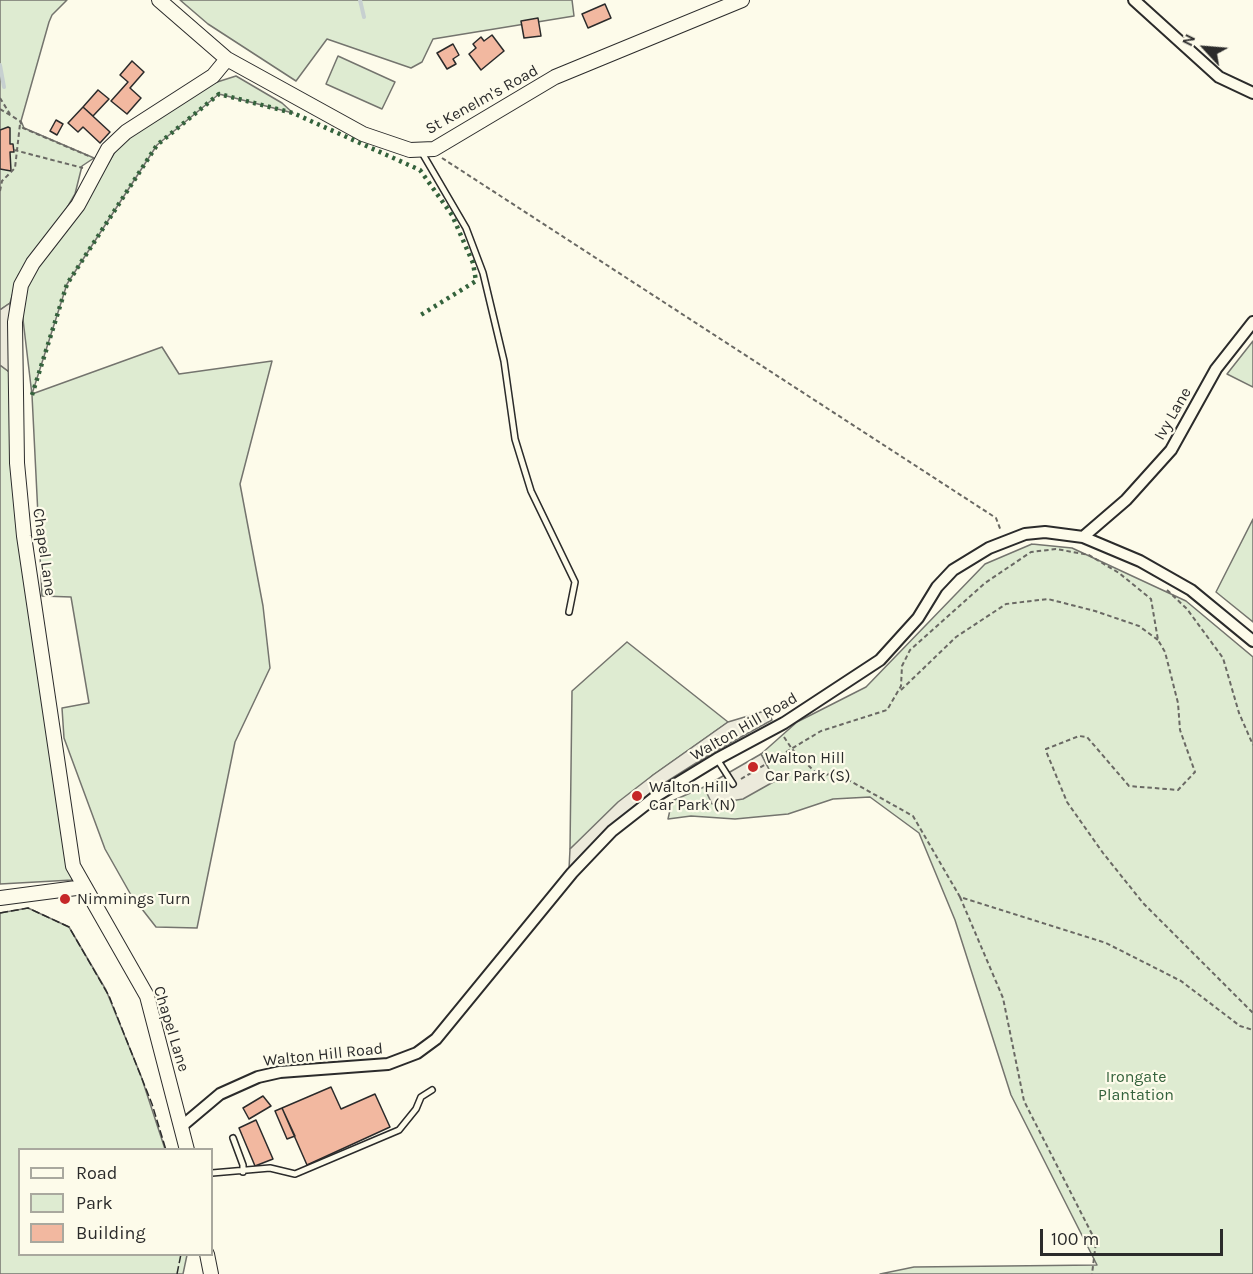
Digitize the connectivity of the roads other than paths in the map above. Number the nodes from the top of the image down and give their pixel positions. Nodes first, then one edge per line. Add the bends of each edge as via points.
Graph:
1 (159, 0) edge
2 (742, 0) edge
3 (1134, 0) edge
4 (227, 59) junction
5 (1253, 93) edge
6 (420, 150) junction
7 (1253, 322) edge
8 (1083, 537) junction
9 (569, 612) dead end
10 (1253, 641) edge
11 (717, 759) junction
12 (733, 784) road end
13 (84, 887) junction
14 (0, 898) edge
15 (432, 1090) dead end
16 (182, 1126) junction
17 (233, 1138) dead end
18 (187, 1148) edge
19 (243, 1172) junction
20 (213, 1173) edge
21 (207, 1256) edge
22 (211, 1274) edge

1 - 4 street
2 - 6 street, St Kenelm's Road via 555,77 434,149
3 - 5 street via 1219,77
4 - 6 street, St Kenelm's Road via 363,134
4 - 13 street, Chapel Lane via 213,76 126,132 108,149 85,195 21,285 15,322 17,463 24,536 73,866
6 - 9 lane via 466,228 483,273 504,361 515,439 531,491 574,582
7 - 8 street, Ivy Lane via 1216,369 1171,450 1126,500
8 - 10 street, Walton Hill Road via 1140,561 1191,590
8 - 11 street, Walton Hill Road via 1045,532 1025,534 953,570 918,618 880,660 778,726
11 - 12 lane
11 - 16 street, Walton Hill Road via 658,795 612,831 572,873 436,1039 417,1053 388,1064 258,1077 220,1094
13 - 14 street
13 - 16 street, Chapel Lane via 147,996
15 - 19 lane via 421,1097 404,1125 389,1134 295,1174 270,1168
16 - 18 street, Chapel Lane
17 - 19 lane
19 - 20 lane
21 - 22 street

